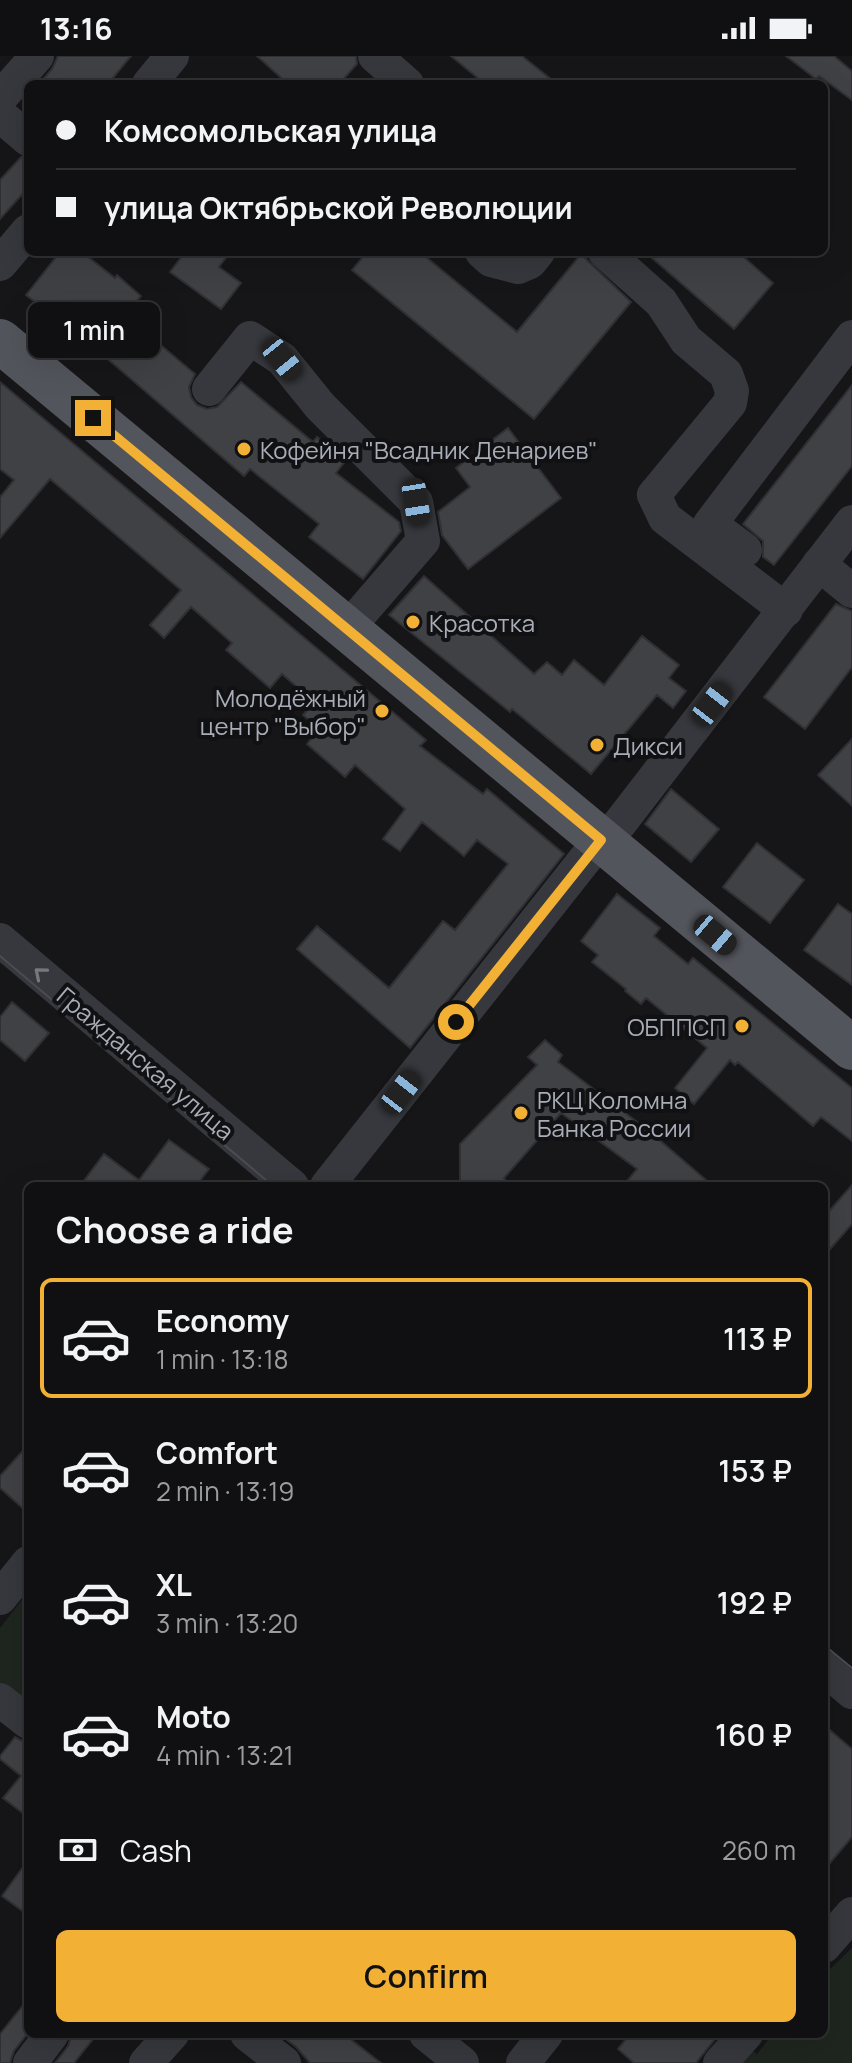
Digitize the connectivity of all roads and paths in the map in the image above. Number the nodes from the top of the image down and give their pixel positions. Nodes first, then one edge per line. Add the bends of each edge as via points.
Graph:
1 (37, 56) edge
2 (172, 56) edge
3 (375, 56) edge
4 (152, 80) edge
5 (402, 80) edge
6 (0, 98) edge
7 (0, 115) edge
8 (24, 136) edge
9 (24, 236) edge
10 (486, 256) edge
11 (535, 256) edge
12 (609, 256) edge
13 (0, 264) edge
14 (852, 337) edge
15 (0, 341) edge
16 (209, 389) dead end
17 (852, 522) edge
18 (819, 564) junction
19 (852, 591) edge
20 (792, 601) junction
21 (347, 629) junction
22 (601, 840) junction
23 (0, 940) edge
24 (852, 1048) edge
25 (287, 1182) edge
26 (330, 1182) edge
27 (24, 1568) edge
28 (0, 1598) edge
29 (837, 1676) edge
30 (0, 1700) edge
31 (852, 1713) edge
32 (24, 1719) edge
33 (852, 1914) edge
34 (828, 1941) edge
35 (49, 2038) edge
36 (168, 2038) edge
37 (252, 2038) edge
38 (431, 2038) edge
39 (543, 2038) edge
40 (742, 2038) edge
41 (30, 2063) edge
42 (146, 2063) edge
43 (284, 2063) edge
44 (462, 2063) edge
45 (523, 2063) edge
46 (720, 2063) edge

1 - 6 street
2 - 4 street
3 - 5 street
7 - 8 street
9 - 13 street
10 - 11 street via 518,267
12 - 20 street via 661,302 686,340 730,381 730,403 654,495 665,518
14 - 20 street via 710,524
15 - 21 main road
16 - 21 street via 250,338 282,359 320,406 416,502 423,541
17 - 18 street
18 - 19 street
18 - 20 street
20 - 22 street via 620,823
21 - 22 main road
22 - 24 main road
22 - 26 street
25 -> 23 street, Гражданская улица
27 - 28 street
29 - 31 street
30 - 32 street
33 - 34 street
35 - 41 street
36 - 42 street
37 - 43 street
38 - 44 street
39 - 45 street
40 - 46 street

